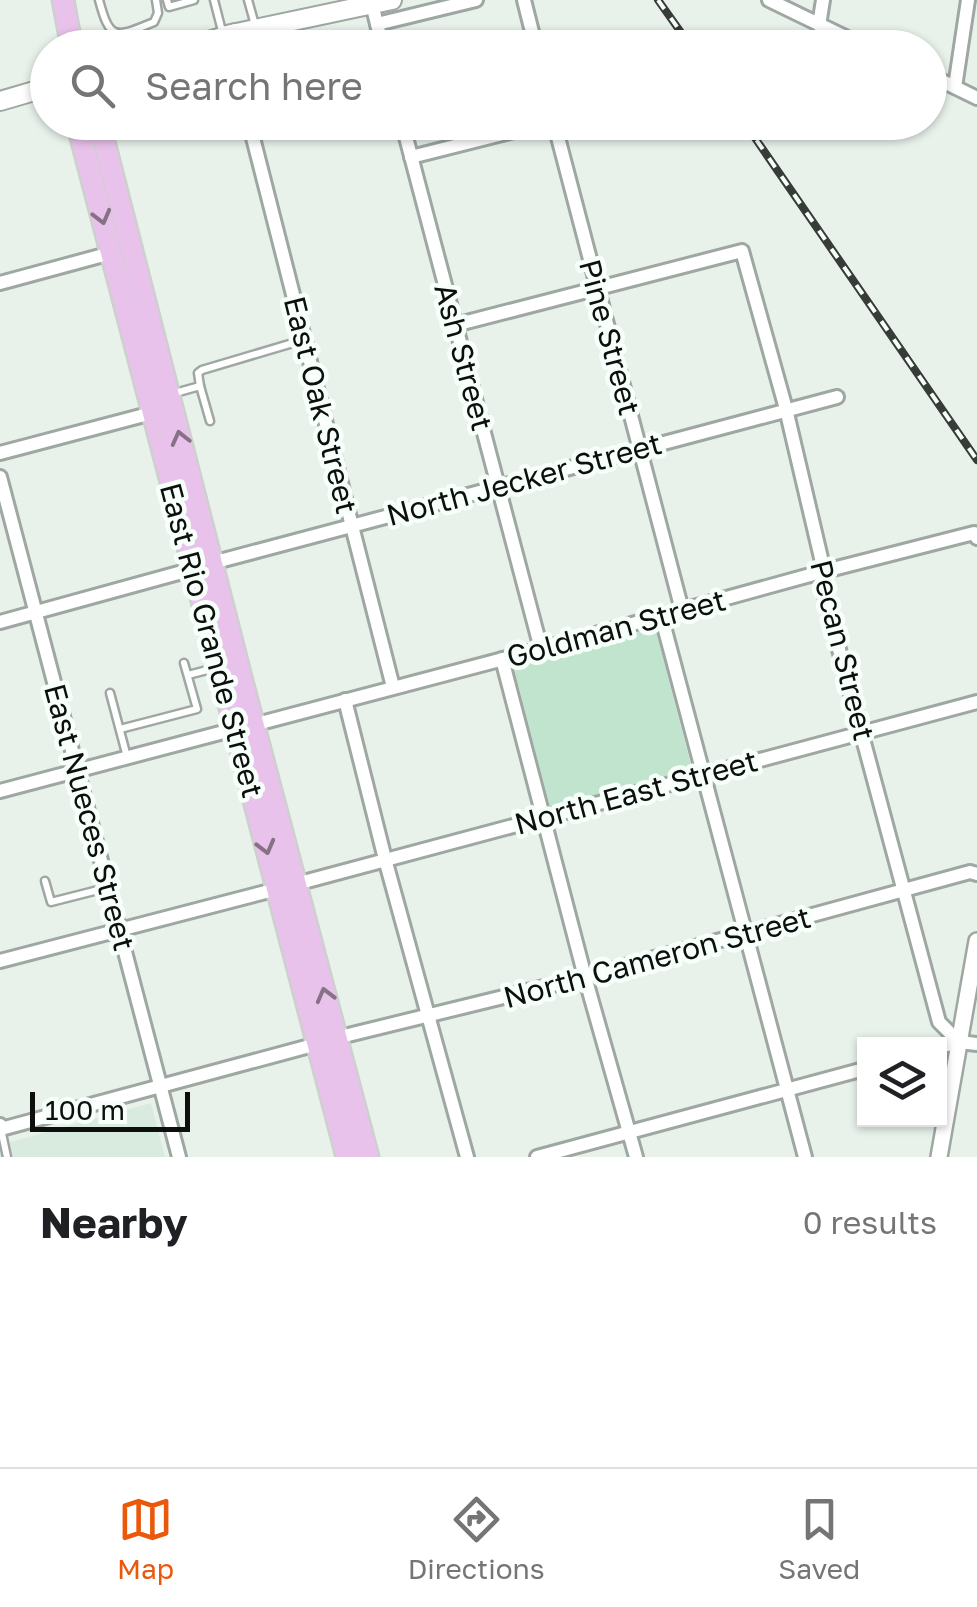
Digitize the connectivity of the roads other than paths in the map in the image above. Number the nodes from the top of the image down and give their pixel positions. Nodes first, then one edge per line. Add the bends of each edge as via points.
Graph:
1 (63, 0) edge
2 (100, 0) edge
3 (156, 0) edge
4 (167, 0) edge
5 (194, 0) edge
6 (214, 0) edge
7 (248, 0) edge
8 (340, 0) edge
9 (392, 0) edge
10 (476, 0) edge
11 (524, 0) edge
12 (768, 0) edge
13 (824, 0) edge
14 (968, 0) edge
15 (373, 9) edge
16 (820, 25) junction
17 (255, 26) junction
18 (69, 30) edge
19 (110, 30) edge
20 (128, 30) edge
21 (224, 30) edge
22 (247, 30) edge
23 (274, 30) edge
24 (532, 30) edge
25 (830, 30) edge
26 (947, 83) edge
27 (955, 87) junction
28 (30, 92) edge
29 (977, 98) edge
30 (0, 100) edge
31 (83, 140) edge
32 (104, 140) edge
33 (254, 140) edge
34 (407, 140) edge
35 (479, 140) edge
36 (557, 140) edge
37 (411, 157) junction
38 (111, 253) junction
39 (0, 283) edge
40 (597, 288) junction
41 (455, 325) junction
42 (304, 340) junction
43 (200, 386) junction
44 (168, 395) junction
45 (837, 397) dead end
46 (786, 409) junction
47 (152, 412) junction
48 (210, 421) dead end
49 (639, 448) junction
50 (0, 453) edge
51 (0, 477) edge
52 (497, 486) junction
53 (352, 524) junction
54 (977, 538) edge
55 (202, 566) junction
56 (822, 572) junction
57 (682, 610) junction
58 (35, 612) junction
59 (662, 615) junction
60 (0, 622) edge
61 (541, 649) junction
62 (502, 658) junction
63 (184, 662) dead end
64 (188, 675) junction
65 (221, 676) junction
66 (393, 688) junction
67 (110, 693) dead end
68 (344, 700) junction
69 (977, 702) edge
70 (244, 726) junction
71 (120, 730) junction
72 (862, 731) junction
73 (127, 757) junction
74 (77, 770) junction
75 (702, 775) junction
76 (0, 791) edge
77 (544, 816) junction
78 (385, 859) junction
79 (977, 874) edge
80 (45, 882) dead end
81 (286, 886) junction
82 (109, 887) junction
83 (903, 890) junction
84 (120, 928) junction
85 (744, 934) junction
86 (977, 941) edge
87 (0, 961) edge
88 (585, 977) junction
89 (430, 1016) junction
90 (327, 1041) junction
91 (959, 1042) junction
92 (977, 1044) edge
93 (947, 1045) edge
94 (857, 1070) edge
95 (160, 1088) junction
96 (787, 1090) junction
97 (0, 1127) edge
98 (629, 1132) junction
99 (8, 1157) edge
100 (179, 1157) edge
101 (347, 1157) edge
102 (368, 1157) edge
103 (467, 1157) edge
104 (536, 1157) edge
105 (636, 1157) edge
106 (804, 1157) edge
107 (940, 1157) edge

1 - 18 main road
2 - 19 lane
3 - 20 lane via 154,22
4 - 5 lane via 169,7
6 - 21 lane
7 - 17 lane
8 - 17 main road
9 - 15 main road
10 - 15 street
11 - 24 street
12 - 16 street
13 - 16 street
14 - 27 street
15 - 23 main road
16 - 25 street
17 - 22 main road
26 - 27 street
27 - 29 street
28 - 30 main road
31 -> 38 main road, East Rio Grande Street
32 - 44 main road, East Rio Grande Street
33 - 42 street, East Oak Street
34 - 37 street, Ash Street
35 - 37 street
36 - 40 street, Pine Street
37 - 41 street, Ash Street
38 - 39 street
38 - 47 main road, East Rio Grande Street
40 - 41 street
40 - 46 street, Pecan Street via 742,251
40 - 49 street, Pine Street
41 - 52 street, Ash Street
42 - 43 lane via 202,370
42 - 53 street, East Oak Street
43 - 44 lane
43 - 48 lane
55 -> 44 main road, East Rio Grande Street
45 - 46 street, North Jecker Street
46 - 49 street, North Jecker Street
46 - 56 street, Pecan Street
47 - 50 street
47 - 55 main road, East Rio Grande Street
49 - 52 street, North Jecker Street
49 - 57 street, Pine Street
51 - 58 street, East Nueces Street
52 - 53 street, North Jecker Street
52 - 61 street, Ash Street
53 - 55 street, North Jecker Street
53 - 66 street, East Oak Street
54 - 56 street, Goldman Street via 974,533
55 - 58 street, North Jecker Street
55 - 65 main road, East Rio Grande Street
55 - 70 main road, East Rio Grande Street
56 - 57 street, Goldman Street
56 - 72 street, Pecan Street
57 - 59 street, Goldman Street
58 - 60 street, North Jecker Street
58 - 74 street, East Nueces Street
59 - 61 street, Goldman Street
59 - 75 street
61 - 62 street, Goldman Street
62 - 66 street, Goldman Street
62 - 77 street
63 - 64 lane
64 - 65 lane
64 - 71 lane via 197,710
65 - 70 main road, East Rio Grande Street
66 - 68 street, Goldman Street
67 - 71 lane
68 - 70 street, Goldman Street
68 - 78 street
69 - 72 street, North East Street
70 - 73 street, Goldman Street
70 -> 81 main road, East Rio Grande Street
70 - 81 main road, East Rio Grande Street via 255,762 265,770
71 - 73 lane
72 - 75 street, North East Street
72 - 83 street, Pecan Street
73 - 74 street, Goldman Street
74 - 76 street, Goldman Street
74 - 82 street, East Nueces Street
75 - 77 street, North East Street
75 - 85 street
77 - 78 street, North East Street
77 - 88 street
78 - 81 street, North East Street
78 - 89 street
79 - 83 street, North Cameron Street
80 - 82 lane via 50,902
81 - 84 street, North East Street
81 - 90 main road, East Rio Grande Street
82 - 84 street, East Nueces Street
83 - 85 street, North Cameron Street
83 - 91 street, Pecan Street via 939,1022
84 - 87 street, North East Street
84 - 95 street, East Nueces Street
85 - 88 street, North Cameron Street
85 - 96 street
86 - 91 street
88 - 89 street, North Cameron Street
88 - 98 street
89 - 90 street, North Cameron Street
89 - 103 street
90 - 95 street, North Cameron Street
90 - 101 main road, East Rio Grande Street
90 - 102 main road, East Rio Grande Street
91 - 92 street
91 - 93 street
91 - 107 street
94 - 96 street
95 - 97 street, North Cameron Street
95 - 100 street, East Nueces Street
96 - 98 street
96 - 106 street
97 - 99 lane
98 - 104 street
98 - 105 street

